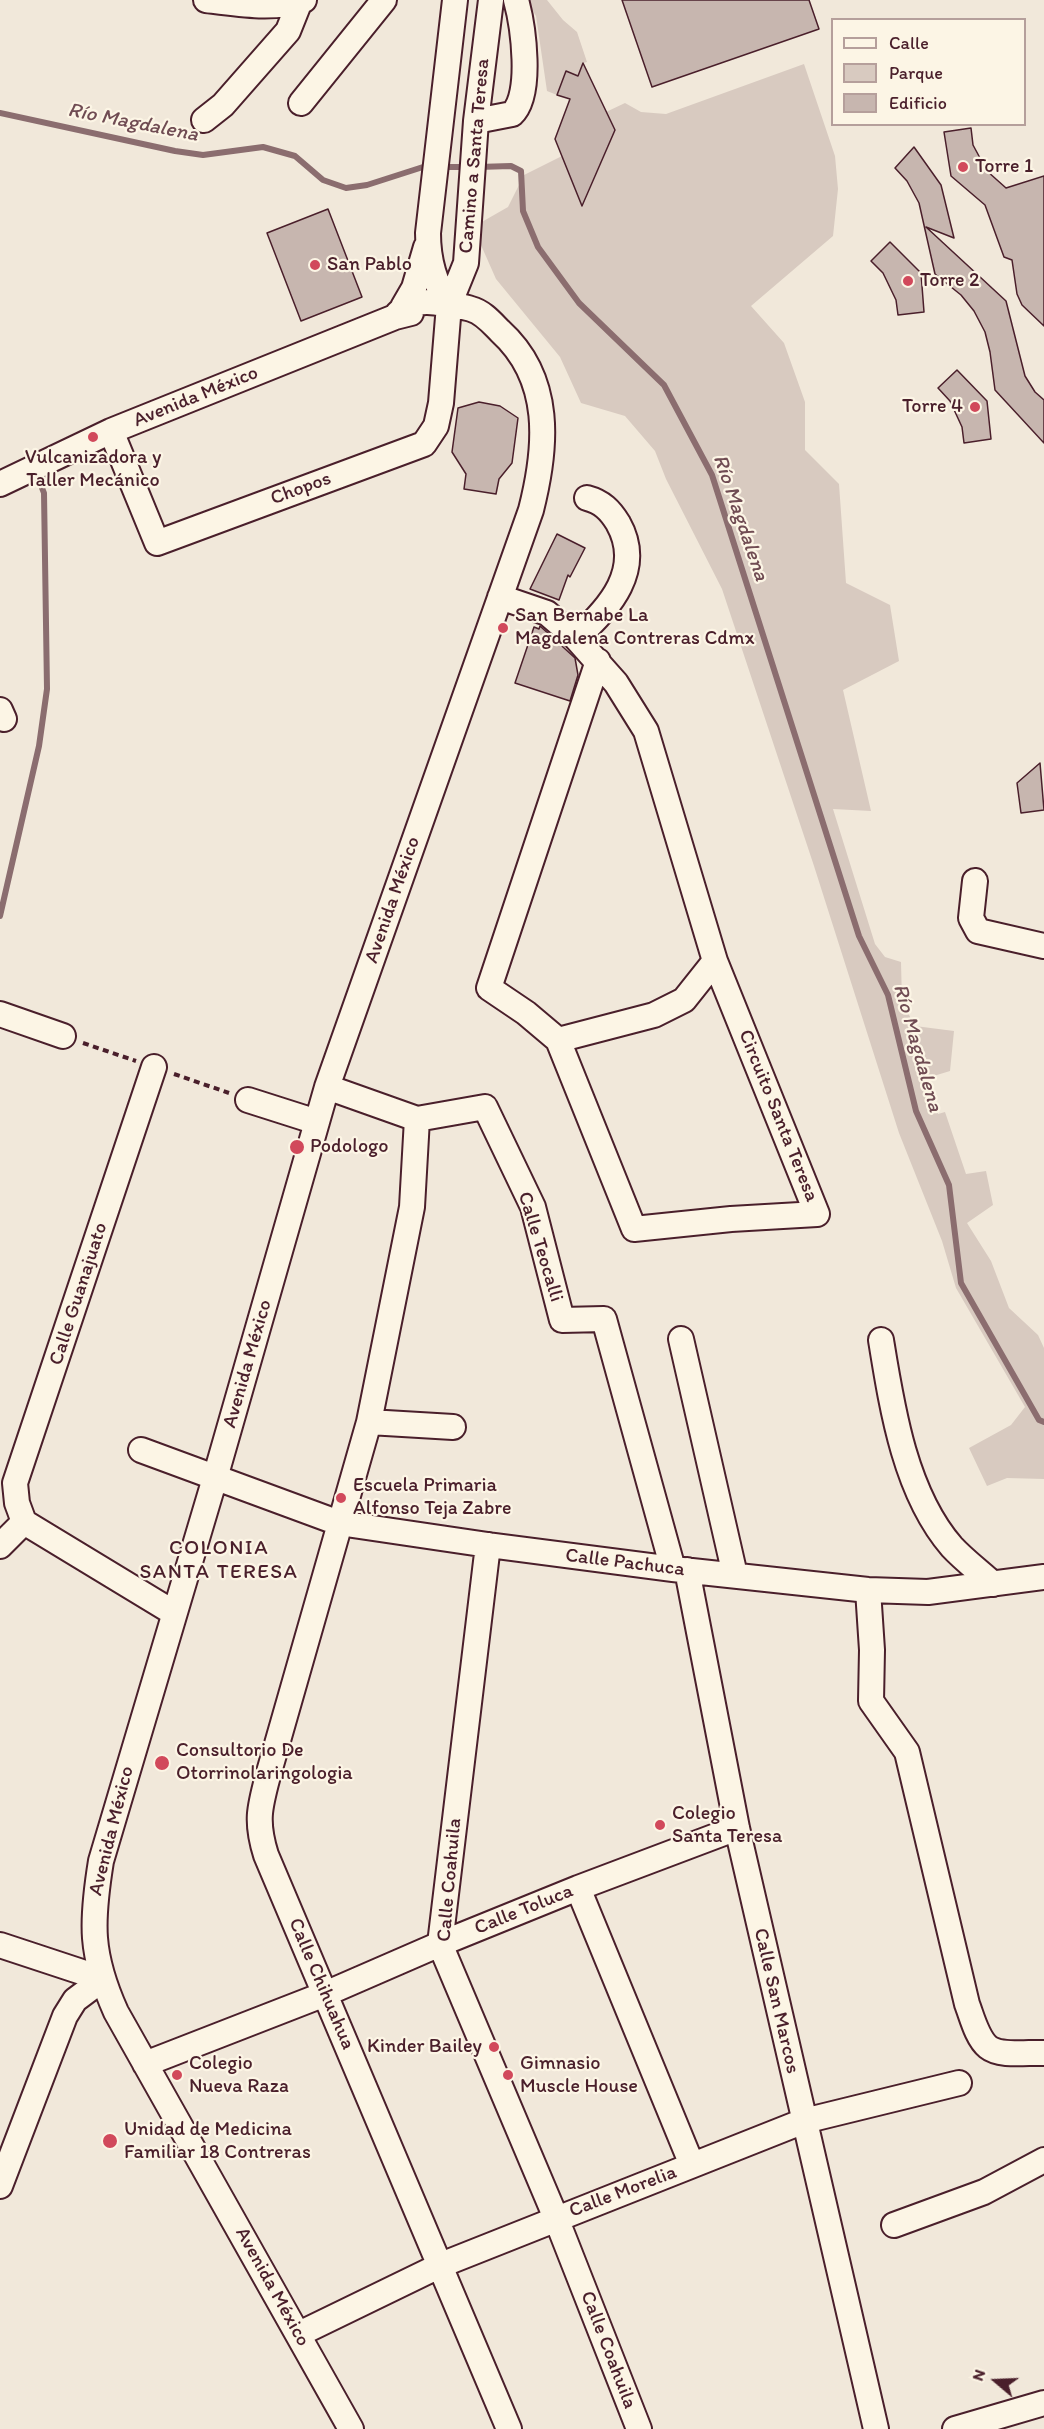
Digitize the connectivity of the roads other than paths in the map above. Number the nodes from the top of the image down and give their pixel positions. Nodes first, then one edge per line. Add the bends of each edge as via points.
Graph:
1 (206, 0) edge
2 (384, 0) edge
3 (455, 0) edge
4 (491, 0) edge
5 (516, 0) edge
6 (302, 1) edge
7 (243, 2) edge
8 (301, 103) dead end
9 (204, 120) dead end
10 (476, 128) junction
11 (428, 233) junction
12 (449, 305) junction
13 (399, 312) junction
14 (111, 431) junction
15 (0, 484) edge
16 (586, 498) dead end
17 (500, 597) junction
18 (576, 638) junction
19 (598, 661) junction
20 (975, 881) dead end
21 (1044, 946) edge
22 (715, 961) junction
23 (0, 1014) edge
24 (63, 1036) dead end
25 (558, 1040) junction
26 (154, 1067) dead end
27 (327, 1087) junction
28 (248, 1100) dead end
29 (417, 1119) junction
30 (317, 1122) junction
31 (562, 1320) joint
32 (681, 1340) dead end
33 (881, 1340) dead end
34 (369, 1422) junction
35 (453, 1426) dead end
36 (141, 1450) dead end
37 (215, 1478) junction
38 (24, 1522) junction
39 (339, 1523) junction
40 (488, 1545) junction
41 (0, 1546) edge
42 (680, 1570) junction
43 (735, 1575) junction
44 (1044, 1577) edge
45 (993, 1584) junction
46 (868, 1590) junction
47 (174, 1613) junction
48 (737, 1828) junction
49 (578, 1888) junction
50 (440, 1944) junction
51 (0, 1945) edge
52 (103, 1979) junction
53 (326, 1994) junction
54 (1044, 2052) edge
55 (145, 2064) junction
56 (959, 2083) dead end
57 (804, 2121) junction
58 (1044, 2160) edge
59 (693, 2165) junction
60 (0, 2186) edge
61 (556, 2218) junction
62 (894, 2225) dead end
63 (441, 2265) junction
64 (298, 2334) junction
65 (1044, 2403) edge
66 (351, 2429) edge
67 (509, 2429) edge
68 (639, 2429) edge
69 (876, 2429) edge
70 (955, 2429) edge

1 - 7 street
2 - 8 street
3 - 11 street, Camino a Santa Teresa
4 - 10 street, Camino a Santa Teresa
5 - 10 street via 525,38 520,105 512,114
6 - 7 street
6 - 9 street via 288,31 223,105
10 - 12 street, Camino a Santa Teresa via 466,263
11 - 12 street, Camino a Santa Teresa via 429,260
11 - 13 street, Camino a Santa Teresa via 420,270
12 - 13 street, Avenida México
12 - 14 street, Chopos via 441,403 436,426 424,444 157,543
12 - 17 street, Avenida México via 473,309 516,345 540,404 543,426 536,488
13 - 14 street, Avenida México
14 - 15 street, Avenida México
16 - 18 street via 601,504 614,516 627,544 628,562 612,599
17 - 18 street, Circuito Santa Teresa via 547,613
17 - 27 street, Avenida México
18 - 19 street, Circuito Santa Teresa
19 - 22 street, Circuito Santa Teresa via 646,731
19 - 25 street, Circuito Santa Teresa via 489,988
20 - 21 street via 971,918 978,931
22 - 25 street via 684,1000 654,1014
22 - 25 street, Circuito Santa Teresa via 817,1214 634,1229
23 - 24 street
26 - 38 street, Calle Guanajuato via 15,1483
27 - 29 street
27 - 30 street, Avenida México
28 - 30 street
29 - 31 street, Calle Teocalli via 485,1107 533,1207
29 - 34 street, Calle Chihuahua via 412,1207
30 - 37 street, Avenida México
31 - 42 street, Calle San Marcos via 604,1319
32 - 43 street
33 - 45 street via 901,1444 926,1508 952,1547
34 - 35 street
34 - 39 street, Calle Chihuahua
36 - 37 street, Calle Pachuca
37 - 39 street, Calle Pachuca
37 - 47 street, Avenida México
38 - 41 street
38 - 47 street
39 - 40 street, Calle Pachuca
39 - 53 street, Calle Chihuahua via 259,1809 259,1832 266,1855
40 - 42 street, Calle Pachuca
40 - 50 street, Calle Coahuila
42 - 43 street, Calle Pachuca
42 - 48 street, Calle San Marcos
43 - 46 street, Calle Pachuca
44 - 45 street, Calle Pachuca
45 - 46 street, Calle Pachuca via 928,1592
46 - 54 street via 871,1701 907,1752 967,2004 988,2047 1000,2052
47 - 52 street, Avenida México via 101,1861 93,1907 94,1947
48 - 49 street, Calle Toluca
48 - 57 street, Calle San Marcos
49 - 50 street, Calle Toluca
49 - 59 street
50 - 53 street, Calle Toluca
50 - 61 street, Calle Coahuila
51 - 52 street
52 - 55 street, Avenida México
52 - 60 street via 75,2000 65,2016
53 - 55 street, Calle Toluca
53 - 63 street, Calle Chihuahua
55 - 64 street, Avenida México
56 - 57 street, Calle Morelia
57 - 59 street, Calle Morelia
57 - 69 street, Calle San Marcos
58 - 62 street via 984,2192
59 - 61 street, Calle Morelia
61 - 63 street, Calle Morelia
61 - 68 street, Calle Coahuila
63 - 64 street, Calle Morelia
63 - 67 street, Calle Chihuahua
64 - 66 street, Avenida México
65 - 70 street

